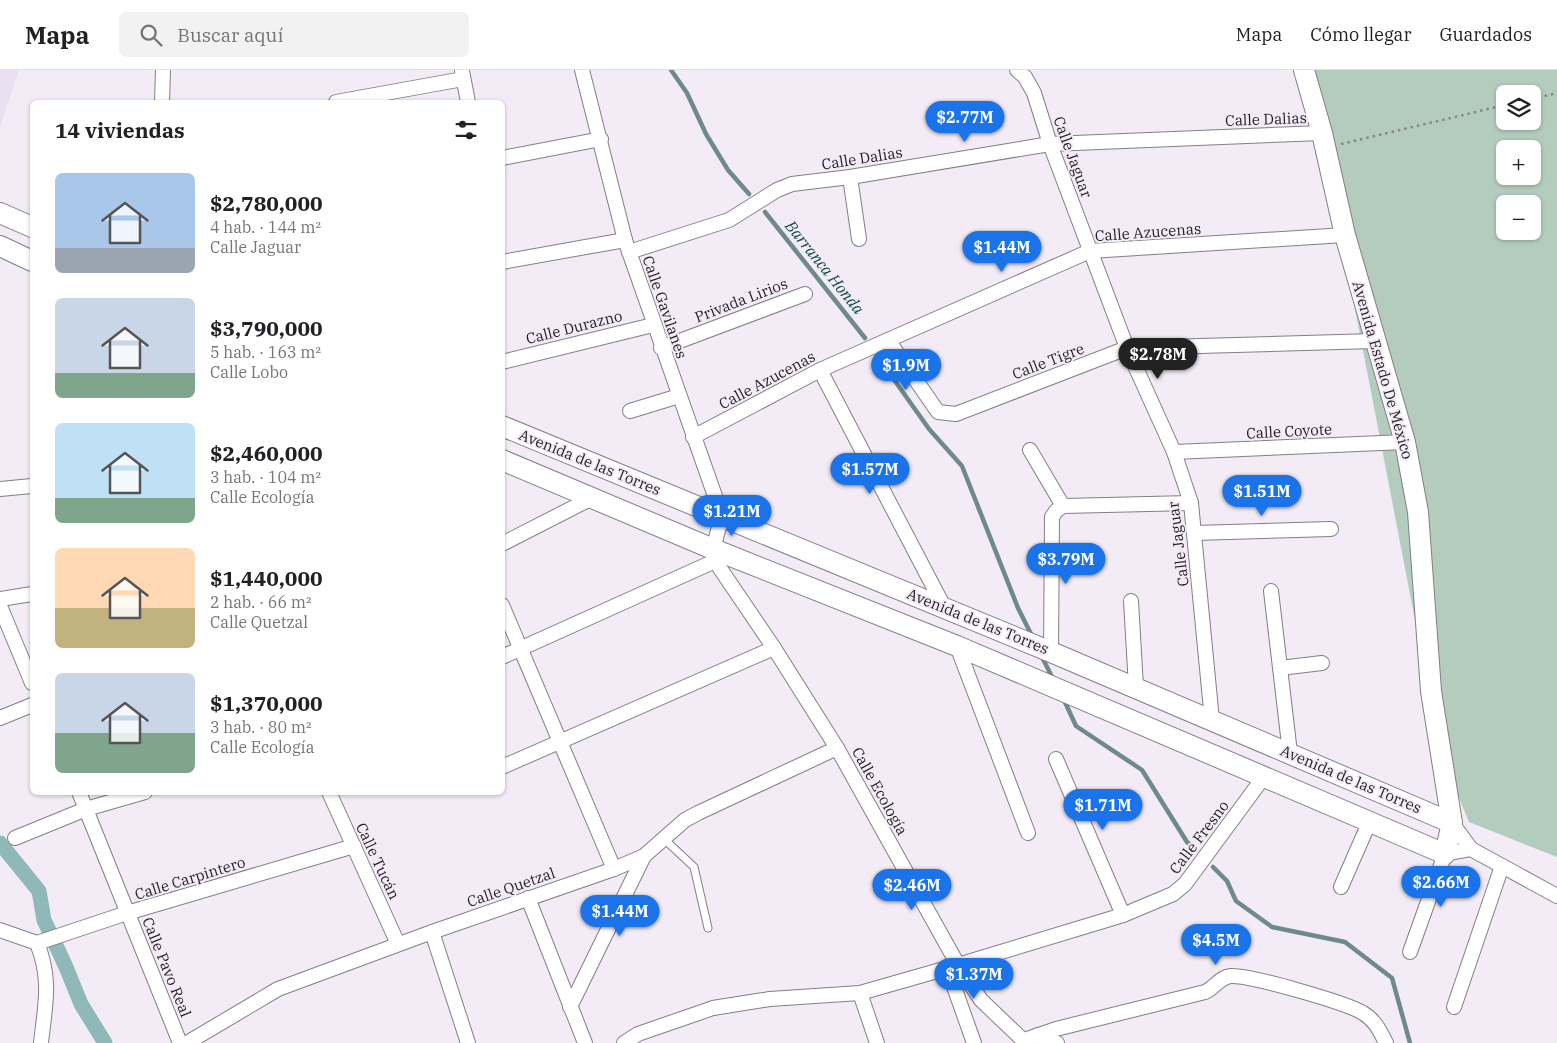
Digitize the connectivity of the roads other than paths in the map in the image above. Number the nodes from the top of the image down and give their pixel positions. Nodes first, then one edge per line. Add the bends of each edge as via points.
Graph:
1 (163, 70) edge
2 (582, 70) edge
3 (1016, 70) edge
4 (1304, 70) edge
5 (462, 74) edge
6 (162, 100) edge
7 (345, 100) edge
8 (468, 100) edge
9 (601, 139) junction
10 (1324, 140) junction
11 (1050, 144) junction
12 (505, 157) edge
13 (850, 177) junction
14 (0, 213) edge
15 (30, 226) edge
16 (1346, 235) junction
17 (860, 239) dead end
18 (0, 246) edge
19 (627, 246) junction
20 (1090, 251) junction
21 (30, 260) edge
22 (505, 262) edge
23 (805, 294) dead end
24 (653, 325) junction
25 (888, 340) junction
26 (1374, 341) junction
27 (661, 348) junction
28 (1127, 348) junction
29 (505, 361) edge
30 (820, 370) junction
31 (679, 396) junction
32 (630, 411) dead end
33 (505, 427) edge
34 (694, 437) junction
35 (1405, 442) junction
36 (1030, 450) dead end
37 (1174, 452) junction
38 (505, 461) edge
39 (30, 486) edge
40 (0, 489) edge
41 (592, 498) junction
42 (1191, 503) junction
43 (1059, 508) junction
44 (722, 516) junction
45 (1331, 529) dead end
46 (1194, 533) junction
47 (505, 542) edge
48 (714, 555) junction
49 (1271, 591) dead end
50 (30, 594) edge
51 (0, 599) edge
52 (1131, 601) dead end
53 (0, 606) edge
54 (944, 607) junction
55 (505, 612) edge
56 (957, 646) junction
57 (774, 648) junction
58 (520, 649) junction
59 (1052, 652) junction
60 (505, 656) edge
61 (1322, 663) dead end
62 (1280, 668) junction
63 (30, 678) edge
64 (1136, 687) junction
65 (30, 706) edge
66 (0, 718) edge
67 (1212, 720) junction
68 (559, 741) junction
69 (837, 748) junction
70 (1290, 753) junction
71 (1056, 760) dead end
72 (505, 766) edge
73 (1263, 778) junction
74 (80, 795) edge
75 (135, 795) edge
76 (329, 795) edge
77 (86, 809) junction
78 (1369, 823) junction
79 (1452, 823) junction
80 (1028, 833) dead end
81 (15, 838) dead end
82 (663, 838) junction
83 (354, 846) junction
84 (1471, 850) junction
85 (1445, 854) junction
86 (644, 856) junction
87 (1502, 866) junction
88 (614, 868) junction
89 (1341, 887) dead end
90 (1557, 896) edge
91 (528, 898) junction
92 (128, 914) junction
93 (1123, 915) junction
94 (708, 928) dead end
95 (0, 930) edge
96 (432, 932) junction
97 (37, 943) junction
98 (398, 944) junction
99 (1410, 952) dead end
100 (953, 966) junction
101 (860, 993) junction
102 (570, 1006) junction
103 (1454, 1007) dead end
104 (639, 1038) edge
105 (1029, 1040) edge
106 (41, 1043) edge
107 (180, 1043) edge
108 (186, 1043) edge
109 (468, 1043) edge
110 (585, 1043) edge
111 (624, 1043) edge
112 (877, 1043) edge
113 (974, 1043) edge
114 (1057, 1043) edge
115 (1386, 1043) edge

1 - 6 street
2 - 9 street, Calle Gavilanes
3 - 11 street, Calle Jaguar via 1034,93
4 - 10 main road, Avenida Estado De México
5 - 7 street
5 - 8 street
9 - 12 street
9 - 19 street, Calle Gavilanes
10 - 11 street, Calle Dalias
10 - 16 main road, Avenida Estado De México
11 - 13 street, Calle Dalias
11 - 20 street, Calle Jaguar
13 - 17 street
13 - 19 street, Calle Dalias via 792,184 729,220
14 - 15 main road
16 - 20 street, Calle Azucenas
16 - 26 main road, Avenida Estado De México
18 - 21 main road
19 - 22 street, Calle Dalias
19 - 24 street, Calle Gavilanes
20 - 25 street, Calle Azucenas
20 - 28 street, Calle Jaguar
23 - 27 street, Privada Lirios
24 - 27 street, Calle Gavilanes
24 - 29 street, Calle Durazno
25 - 28 street, Calle Tigre via 938,412 945,414 956,414
25 - 30 street, Calle Azucenas
26 - 28 street, Calle Tigre
26 - 35 main road, Avenida Estado De México
27 - 31 street, Calle Gavilanes
28 - 37 street, Calle Jaguar
30 - 34 street, Calle Azucenas
30 - 54 street
31 - 32 street
31 - 34 street, Calle Gavilanes
33 - 44 main road, Avenida de las Torres
34 - 44 street, Calle Gavilanes
35 - 37 street, Calle Coyote
35 - 79 main road, Avenida Estado De México via 1418,512 1431,691
36 - 43 street
37 - 42 street, Calle Jaguar
38 - 41 main road, Avenida de las Torres
39 - 40 street
41 - 47 street
41 - 48 main road, Avenida de las Torres
42 - 43 street
42 - 46 street, Calle Jaguar
43 - 59 street via 1052,517
44 - 48 street
44 - 54 main road, Avenida de las Torres
45 - 46 street
46 - 67 street, Calle Jaguar
48 - 56 main road, Avenida de las Torres
48 - 57 street, Calle Ecología
48 - 58 street
49 - 62 street
50 - 51 street
52 - 64 street
53 - 63 street
54 - 59 main road, Avenida de las Torres
55 - 58 street
56 - 73 main road, Avenida de las Torres
56 - 80 street
57 - 68 street
57 - 69 street, Calle Ecología
58 - 60 street
58 - 68 street
59 - 64 main road, Avenida de las Torres
61 - 62 street
62 - 70 street
64 - 67 main road, Avenida de las Torres
65 - 66 street
67 - 70 main road, Avenida de las Torres
68 - 72 street
68 - 88 street
69 - 82 street, Calle Quetzal via 698,813
69 - 100 street, Calle Ecología
70 - 79 main road, Avenida de las Torres
71 - 93 street
73 - 78 main road, Avenida de las Torres
73 - 93 street, Calle Fresno via 1185,884 1173,894
74 - 77 street, Calle Pavo Real
75 - 77 street
76 - 83 street, Calle Tucán
77 - 81 street
77 - 92 street, Calle Pavo Real
78 - 85 main road, Avenida de las Torres
78 - 89 street
79 - 84 street
79 - 85 main road, Avenida Estado De México
82 - 86 street, Calle Quetzal
82 - 94 lane via 694,867
83 - 92 street, Calle Carpintero
83 - 98 street, Calle Tucán
84 - 85 street
84 - 87 street
85 - 99 street
86 - 88 street, Calle Quetzal
86 - 102 street
87 - 90 street
87 - 103 street
88 - 91 street, Calle Quetzal
91 - 96 street, Calle Quetzal
91 - 102 street
92 - 97 street, Calle Carpintero
92 - 107 street, Calle Pavo Real
93 - 100 street, Calle Fresno
95 - 97 street
96 - 98 street, Calle Quetzal
96 - 109 street
97 - 106 street via 48,980
98 - 108 street, Calle Quetzal via 278,989
100 - 101 street, Calle Fresno
100 - 105 street, Calle Ecología via 981,1000
100 - 113 street
101 - 104 street, Calle Fresno via 770,999 712,1008
101 - 112 street
102 - 110 street
104 - 111 street, Calle Fresno
105 - 114 street
105 - 115 street via 1205,992 1232,976 1276,984 1362,1012 1377,1025

